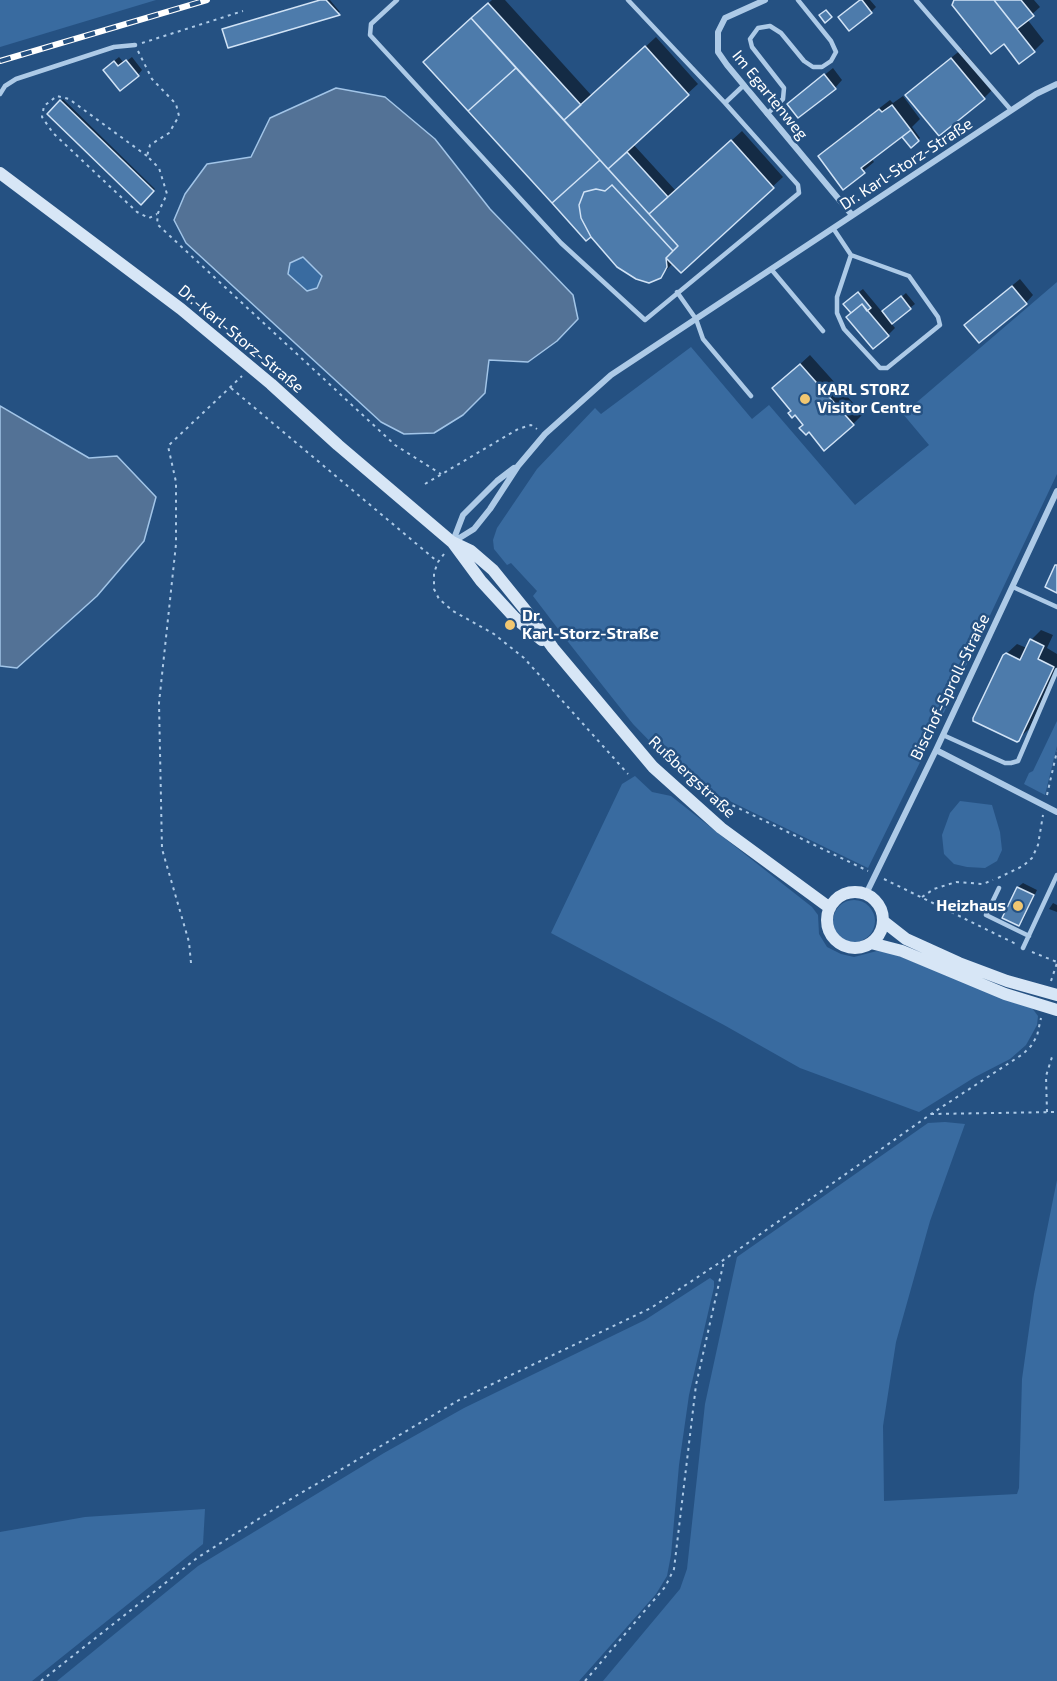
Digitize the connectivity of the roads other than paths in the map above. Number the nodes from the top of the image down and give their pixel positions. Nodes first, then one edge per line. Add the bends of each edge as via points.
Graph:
1 (397, 0) edge
2 (628, 0) edge
3 (765, 0) edge
4 (798, 0) edge
5 (916, 0) edge
6 (135, 45) road end
7 (1057, 84) edge
8 (744, 85) junction
9 (0, 94) edge
10 (724, 103) junction
11 (1011, 110) junction
12 (767, 114) junction
13 (0, 173) edge
14 (852, 215) junction
15 (833, 228) junction
16 (851, 255) junction
17 (771, 269) junction
18 (677, 292) junction
19 (696, 318) junction
20 (822, 331) dead end
21 (751, 396) dead end
22 (518, 466) junction
23 (1057, 491) edge
24 (452, 542) junction
25 (1013, 587) junction
26 (1057, 607) edge
27 (1057, 670) edge
28 (943, 735) junction
29 (936, 750) junction
30 (1057, 812) edge
31 (1057, 875) edge
32 (999, 888) dead end
33 (866, 894) junction
34 (830, 908) junction
35 (883, 921) junction
36 (1029, 936) junction
37 (871, 943) junction
38 (1023, 948) road end
39 (1052, 994) edge
40 (1057, 1010) edge

1 - 18 lane via 371,24 370,34 561,243 645,320
2 - 10 lane
3 - 8 street, Im Egartenweg via 725,18 718,32 718,52
4 - 12 lane via 836,51 831,61 813,67 781,33 770,26 758,28 750,39 752,47 784,88 783,99
5 - 11 lane
6 - 9 lane via 114,47 16,79
7 - 11 street, Dr. Karl-Storz-Straße
8 - 10 lane
8 - 12 street, Im Egartenweg
10 - 18 lane via 798,185 799,193
11 - 14 street, Dr. Karl-Storz-Straße
12 - 14 street, Im Egartenweg
13 - 24 street, Dr.-Karl-Storz-Straße via 180,309
14 - 15 street, Dr. Karl-Storz-Straße
15 - 16 lane
15 - 17 street, Dr. Karl-Storz-Straße
16 - 16 lane via 837,297 837,313 844,329 880,368 887,368 940,325 938,317 909,276
17 - 19 street, Dr. Karl-Storz-Straße
17 - 20 lane
18 - 19 lane
19 - 21 lane via 703,339
19 - 22 street, Dr. Karl-Storz-Straße via 611,375 545,434
22 - 24 street, Dr. Karl-Storz-Straße via 474,529
22 - 24 street, Dr. Karl-Storz-Straße via 497,481 464,515
23 - 25 street, Bischof-Sproll-Straße
24 - 34 street, Rußbergstraße via 471,551 493,570 653,767 721,828
25 - 26 lane
25 - 28 street, Bischof-Sproll-Straße
27 - 28 lane via 1018,760 1011,764
28 - 29 street, Bischof-Sproll-Straße
29 - 30 street
29 - 33 street, Bischof-Sproll-Straße
31 - 36 lane
32 - 36 lane via 986,915
33 - 34 street via 845,894
33 - 35 street via 879,904
34 - 37 street via 827,923 834,938 855,948
35 - 37 street
35 - 39 street via 906,939 959,963
36 - 38 lane
37 - 40 street

